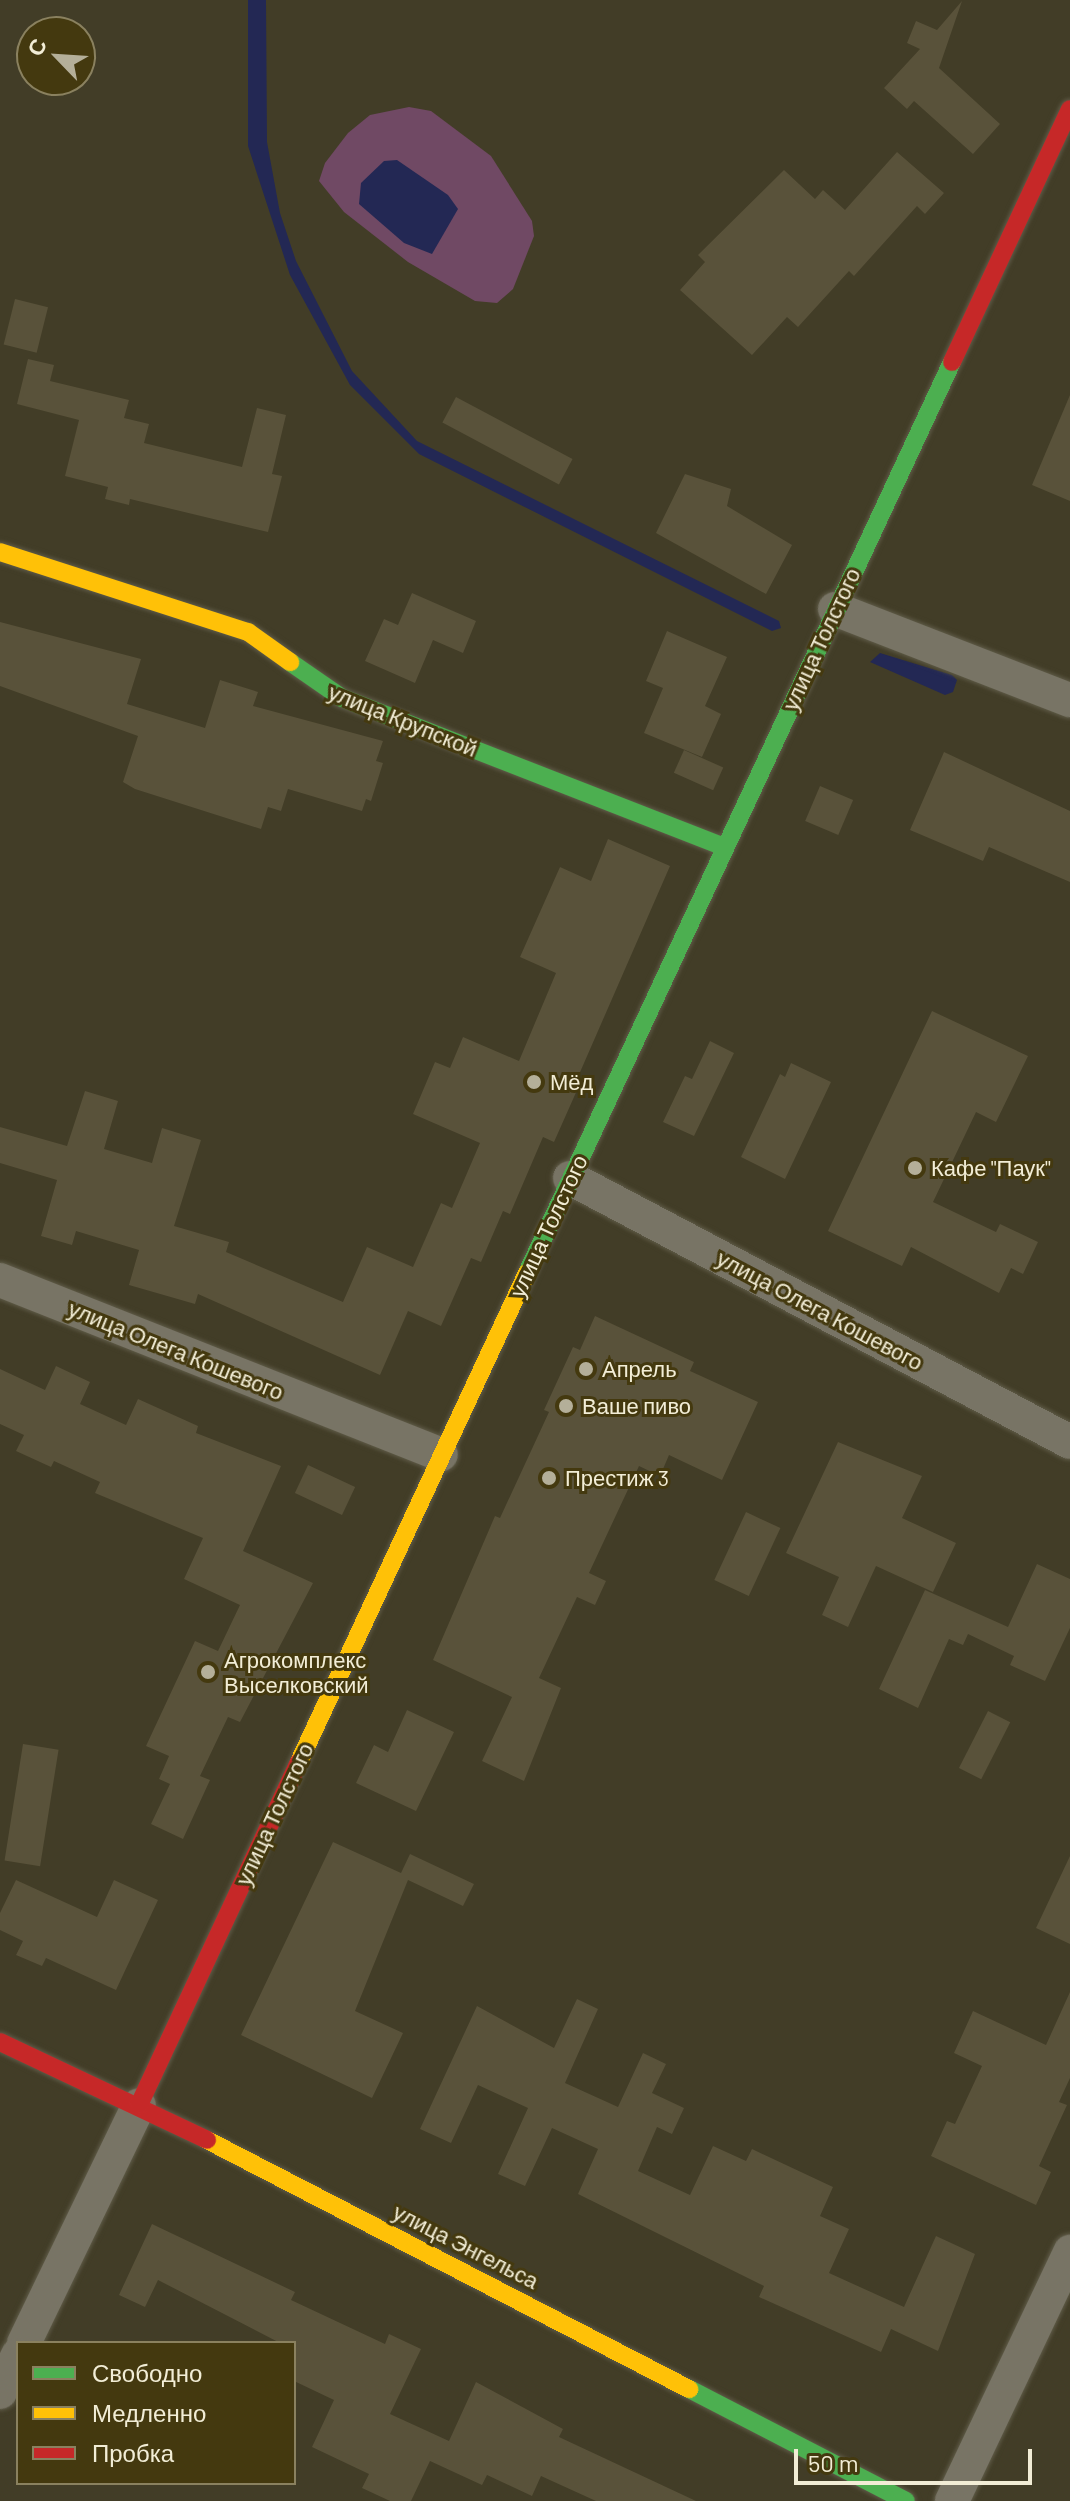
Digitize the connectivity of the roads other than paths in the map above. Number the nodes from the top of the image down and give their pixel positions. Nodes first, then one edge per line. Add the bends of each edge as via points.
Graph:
1 (1070, 109) edge
2 (0, 552) edge
3 (835, 609) junction
4 (1070, 700) edge
5 (724, 847) junction
6 (570, 1178) junction
7 (0, 1280) edge
8 (1070, 1442) edge
9 (441, 1455) junction
10 (0, 2042) edge
11 (139, 2105) junction
12 (1070, 2252) edge
13 (25, 2341) edge
14 (16, 2359) edge
15 (0, 2392) edge
16 (906, 2501) edge
17 (952, 2501) edge

1 - 3 main road, улица Толстого
2 - 5 main road, улица Крупской via 248,632 342,698
3 - 4 street
3 - 5 main road, улица Толстого
5 - 6 main road, улица Толстого
6 - 8 street, улица Олега Кошевого
6 - 9 main road, улица Толстого
7 - 9 street, улица Олега Кошевого
9 - 11 main road, улица Толстого
10 - 11 main road, улица Энгельса
11 - 13 street, улица Толстого
11 - 16 main road, улица Энгельса
12 - 17 street
14 - 15 street

